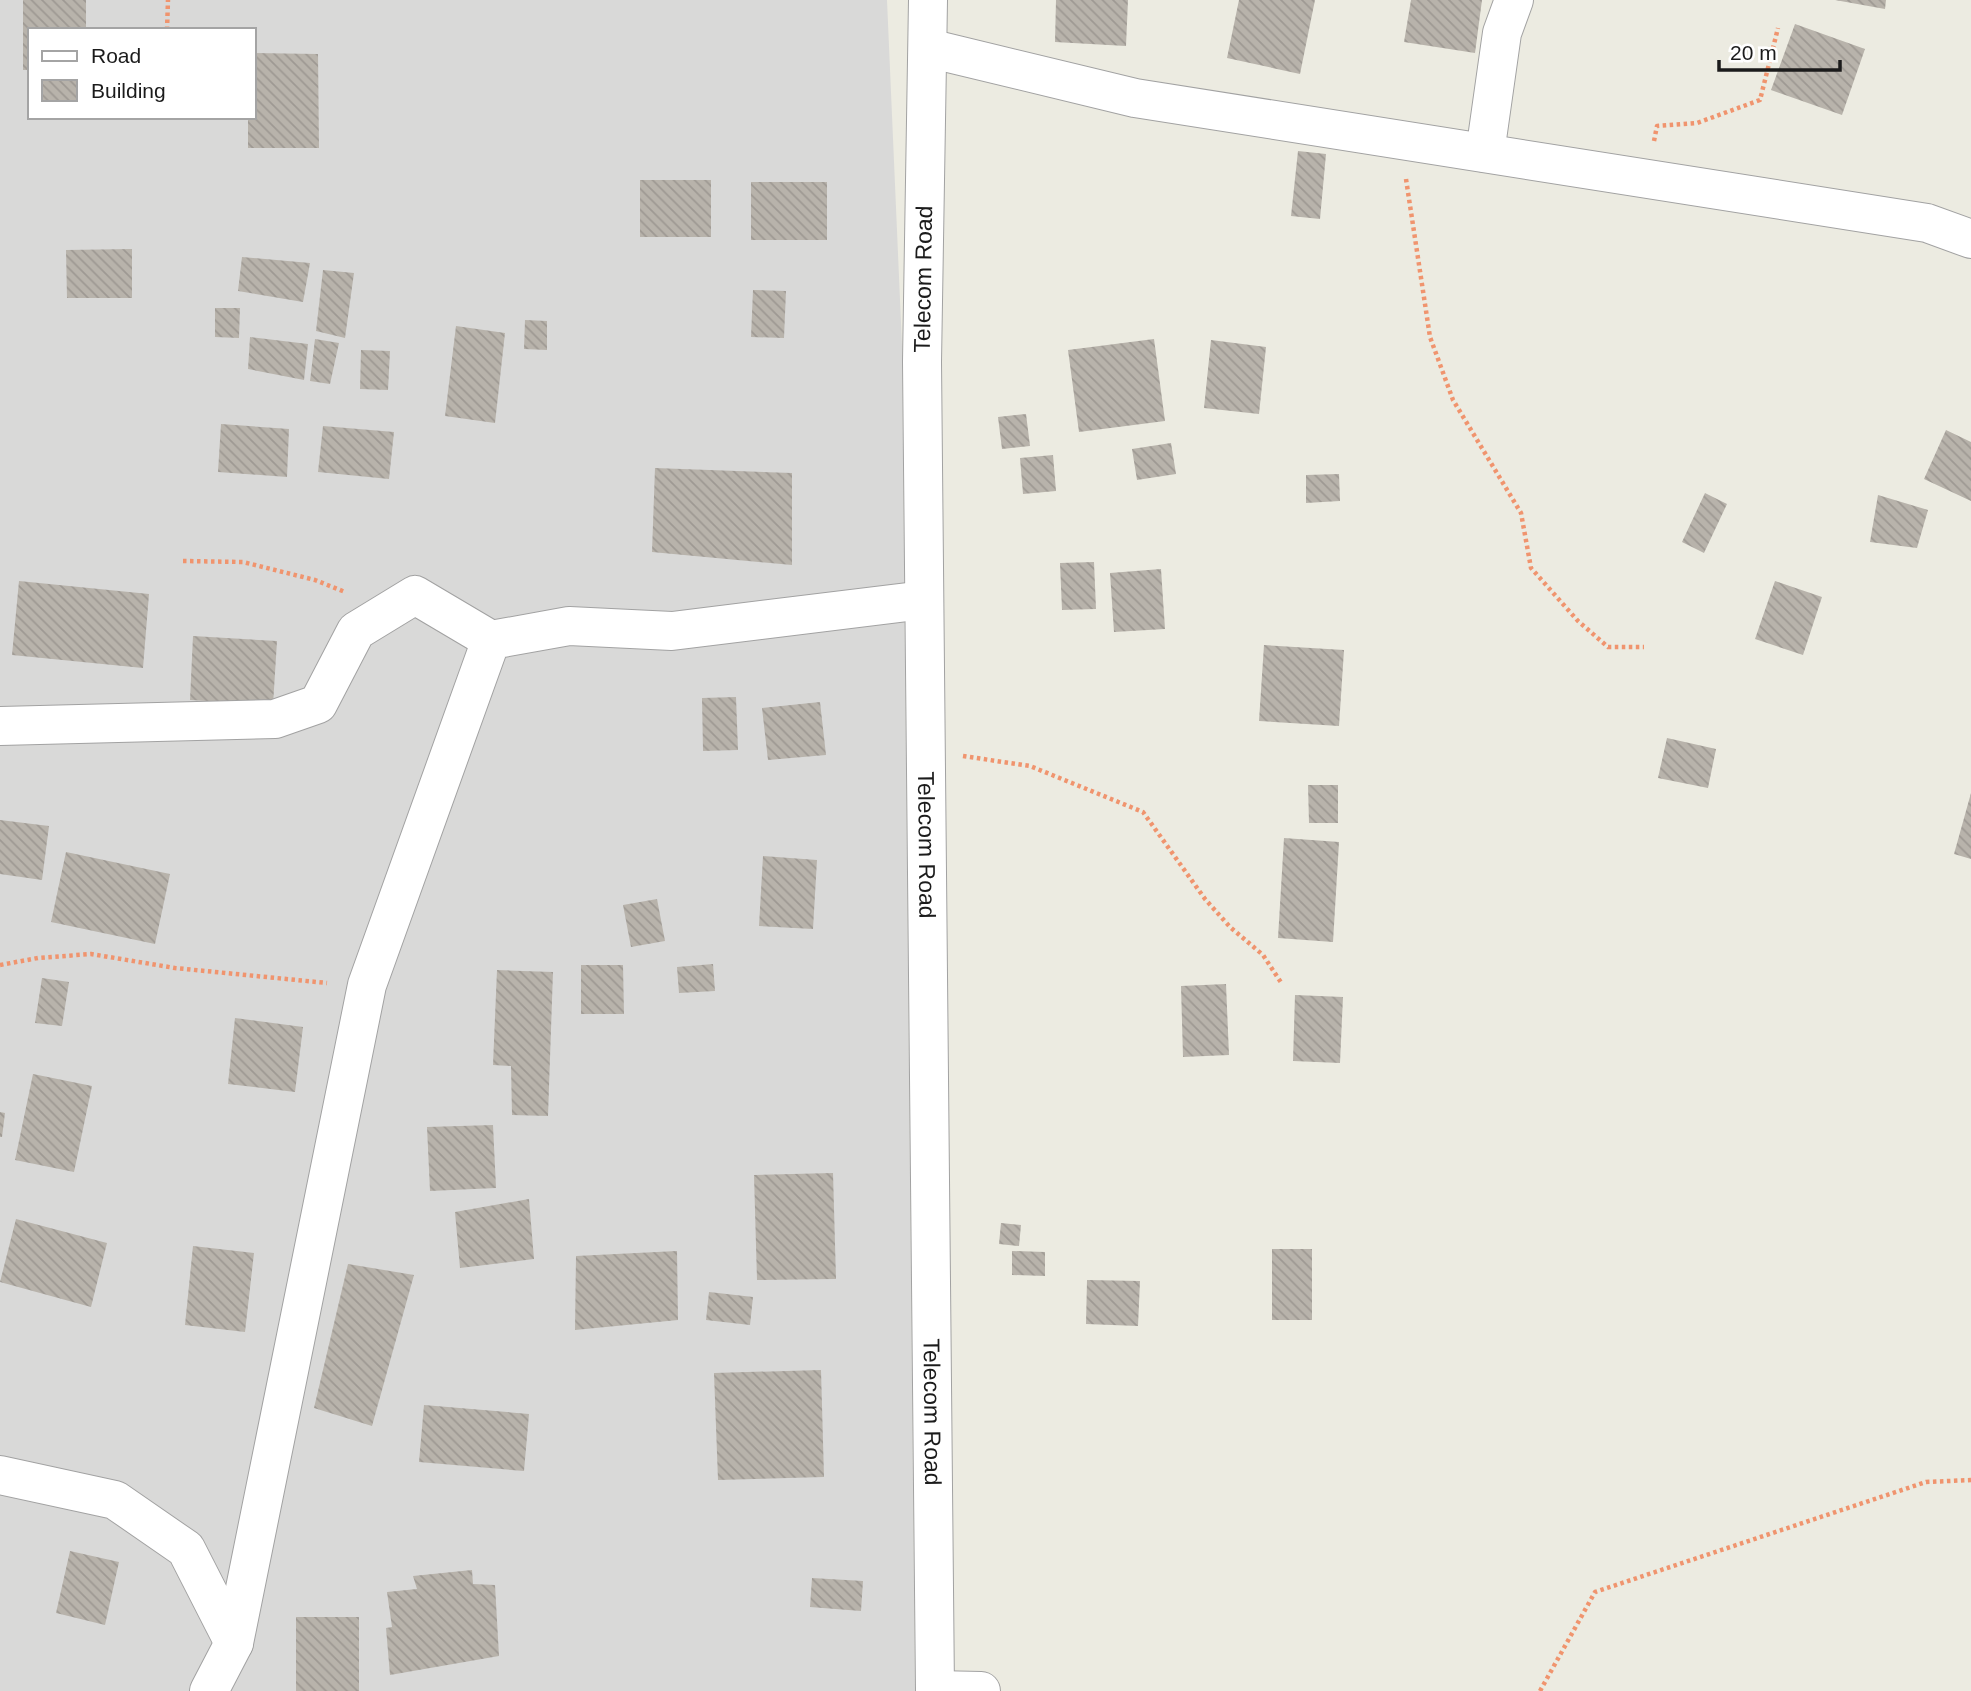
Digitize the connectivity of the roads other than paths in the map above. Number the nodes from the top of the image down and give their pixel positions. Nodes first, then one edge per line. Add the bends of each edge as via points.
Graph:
1 (928, 0) edge
2 (1514, 0) edge
3 (928, 48) junction
4 (1485, 153) junction
5 (1971, 239) edge
6 (925, 600) junction
7 (491, 640) junction
8 (0, 726) edge
9 (0, 1475) edge
10 (233, 1643) junction
11 (209, 1691) edge
12 (935, 1691) edge
13 (981, 1691) edge

1 - 3 street, Telecom Road
2 - 4 street via 1502,33
3 - 4 street via 1135,97
3 - 6 street, Telecom Road via 922,362
4 - 5 street via 1927,223
6 - 7 street via 672,631 569,626
6 - 12 street, Telecom Road
7 - 8 street via 415,595 356,631 318,704 275,719
7 - 10 street via 367,985
9 - 10 street via 115,1500 187,1549
10 - 11 street
12 - 13 street

